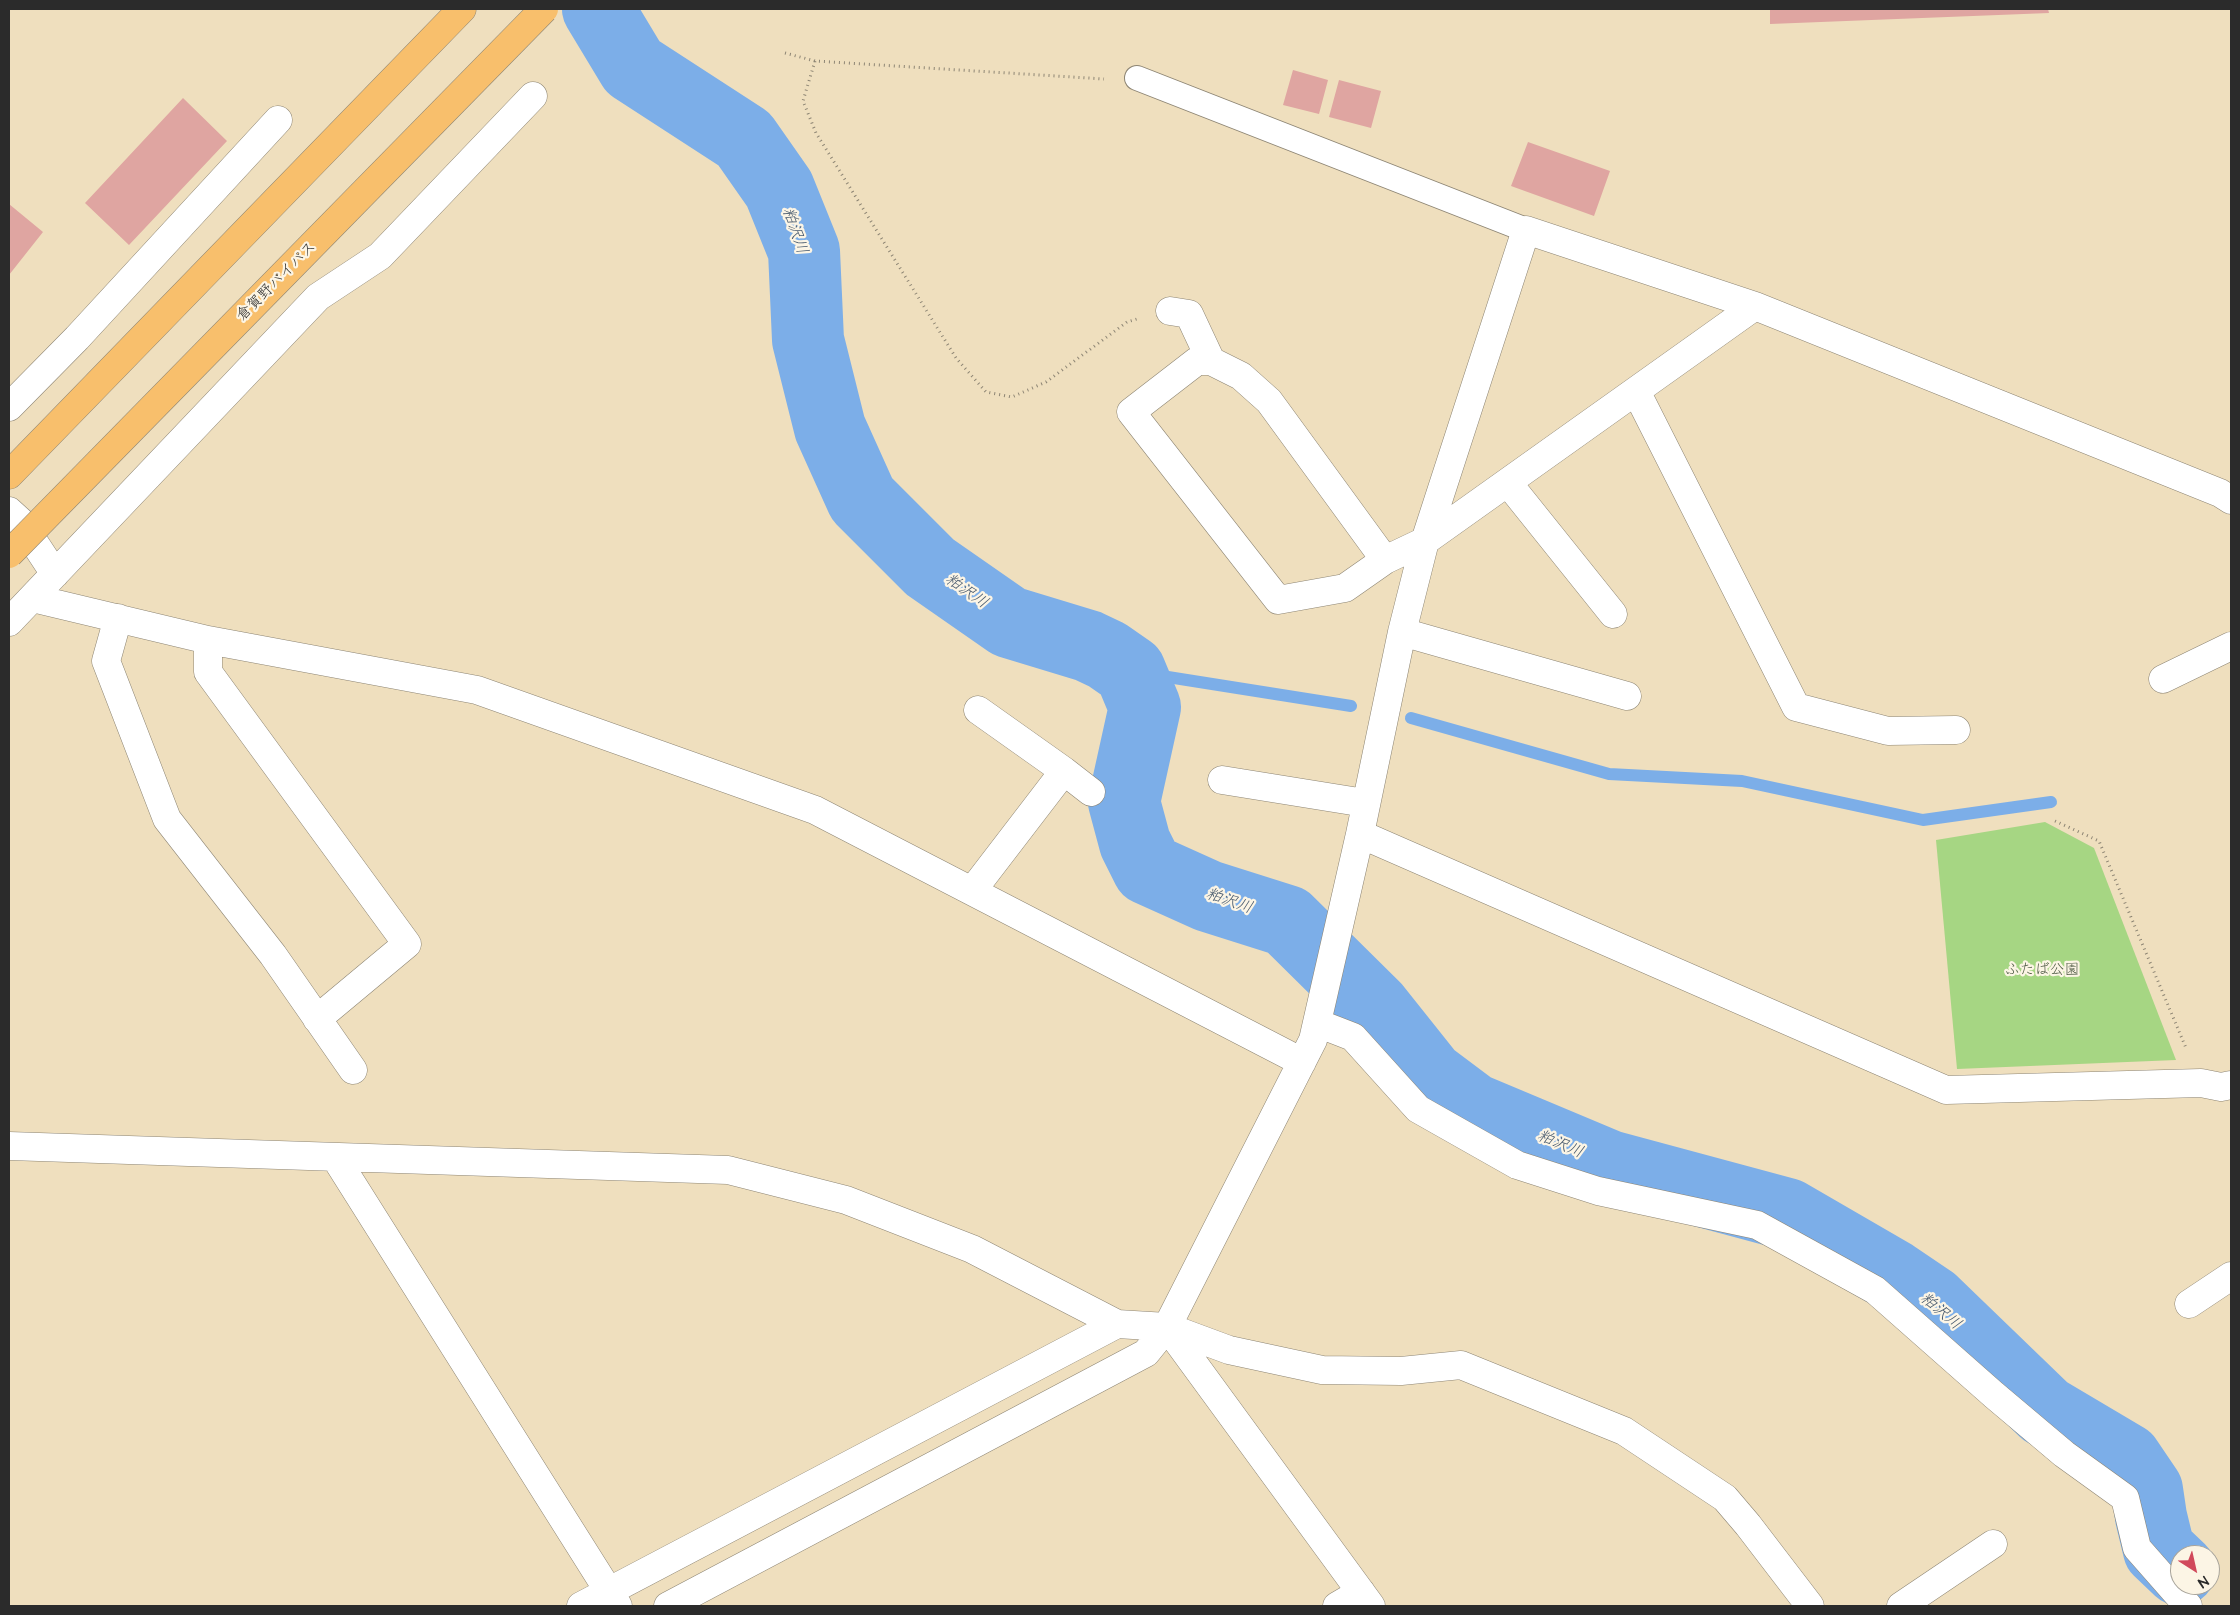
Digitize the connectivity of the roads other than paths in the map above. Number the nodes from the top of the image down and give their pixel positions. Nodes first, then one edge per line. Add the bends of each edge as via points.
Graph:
1 (462, 9) edge
2 (544, 9) edge
3 (1137, 78) road end
4 (533, 96) dead end
5 (278, 120) dead end
6 (1526, 230) junction
7 (1755, 306) junction
8 (1170, 311) road end
9 (1211, 361) junction
10 (1636, 391) junction
11 (9, 407) edge
12 (9, 475) edge
13 (1508, 483) junction
14 (2231, 500) edge
15 (9, 511) edge
16 (1426, 542) junction
17 (9, 554) edge
18 (1385, 560) junction
19 (55, 574) junction
20 (32, 598) junction
21 (1613, 614) dead end
22 (118, 618) junction
23 (9, 622) edge
24 (1402, 632) junction
25 (208, 640) junction
26 (2231, 646) edge
27 (2163, 679) dead end
28 (1627, 696) dead end
29 (978, 710) dead end
30 (1956, 730) dead end
31 (1064, 771) junction
32 (1222, 780) dead end
33 (1091, 792) dead end
34 (1365, 803) junction
35 (1360, 834) junction
36 (972, 891) junction
37 (317, 1019) junction
38 (1317, 1023) junction
39 (1302, 1062) junction
40 (353, 1070) dead end
41 (2221, 1089) edge
42 (9, 1146) edge
43 (336, 1157) junction
44 (2231, 1276) edge
45 (2189, 1304) dead end
46 (1117, 1324) junction
47 (1167, 1327) junction
48 (1994, 1544) dead end
49 (613, 1599) edge
50 (1366, 1599) edge
51 (581, 1606) edge
52 (668, 1606) edge
53 (1337, 1606) edge
54 (1810, 1606) edge
55 (1901, 1606) edge
56 (2188, 1606) edge

1 - 12 highway
2 - 17 highway, 倉賀野バイパス, bridge
3 - 6 lane
4 - 19 street via 380,256 318,297
5 - 11 street
6 - 7 street
6 - 16 street
7 - 10 street
7 - 14 street
8 - 9 street via 1188,314
9 - 18 street via 1241,376 1270,401
9 - 18 street via 1197,361 1131,412 1278,600 1345,588
10 - 13 street
10 - 30 street via 1796,706 1888,731
13 - 16 street
13 - 21 street
15 - 19 street via 20,521
16 - 18 street
16 - 24 street
19 - 20 street
20 - 22 street
20 - 23 street
22 - 25 street
22 - 37 street via 106,661 167,819 273,955
24 - 28 street
24 - 34 street
25 - 36 street via 477,690 815,810
25 - 37 street via 208,672 407,944
26 - 27 street
29 - 31 street
31 - 33 street
31 - 36 street
32 - 34 street
34 - 35 street
35 - 38 street
35 - 41 street via 1946,1090
36 - 39 street
37 - 40 street
38 - 39 street
38 - 56 street via 1353,1036 1418,1109 1517,1165 1598,1192 1757,1225 1875,1290 2064,1454 2125,1498 2137,1548
39 - 47 street
42 - 43 street
43 - 46 street via 728,1170 846,1200 963,1245
43 - 49 street
44 - 45 street
46 - 47 street
46 - 49 street
47 - 50 street
47 - 52 street via 1146,1353
47 - 54 street via 1228,1350 1322,1370 1401,1371 1461,1365 1624,1431 1725,1498
48 - 55 street
49 - 51 street
50 - 53 street

